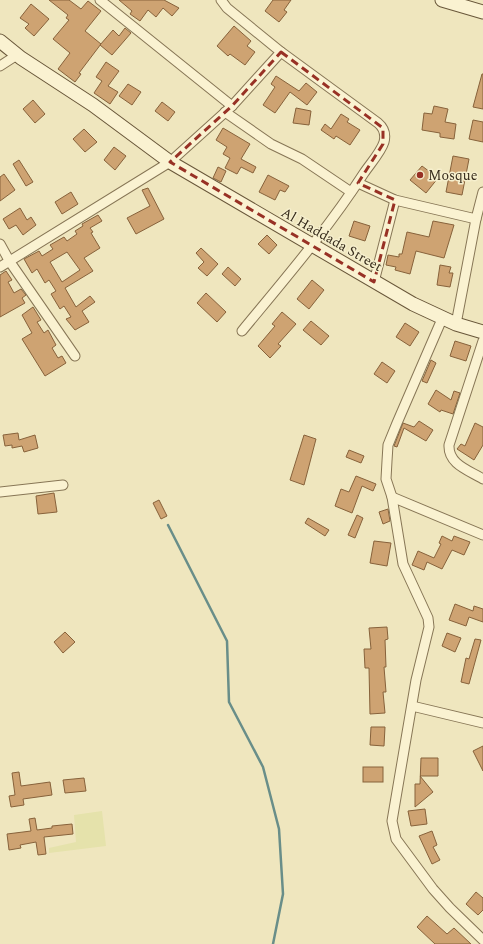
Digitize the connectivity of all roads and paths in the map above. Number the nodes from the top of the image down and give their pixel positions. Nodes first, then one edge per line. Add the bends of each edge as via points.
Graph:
1 (100, 0) edge
2 (221, 0) edge
3 (442, 0) edge
4 (483, 12) edge
5 (0, 42) edge
6 (282, 52) junction
7 (17, 55) junction
8 (0, 66) edge
9 (229, 109) junction
10 (170, 162) junction
11 (358, 183) junction
12 (351, 192) junction
13 (483, 192) edge
14 (395, 200) junction
15 (476, 219) junction
16 (0, 244) edge
17 (312, 246) junction
18 (10, 262) junction
19 (0, 267) edge
20 (374, 282) junction
21 (442, 319) junction
22 (456, 324) junction
23 (242, 331) dead end
24 (483, 332) edge
25 (483, 341) edge
26 (75, 356) dead end
27 (483, 479) edge
28 (63, 485) dead end
29 (0, 492) edge
30 (392, 497) junction
31 (483, 535) edge
32 (412, 706) junction
33 (483, 723) edge
34 (483, 940) edge

1 - 9 street
2 - 6 street
3 - 4 street
5 - 7 street, Al Haddada Street
6 - 9 street
6 - 11 street via 383,128 384,144
7 - 8 street
7 - 10 street, Al Haddada Street via 93,105
9 - 10 street
9 - 12 street via 259,137 302,159
10 - 17 street, Al Haddada Street
10 - 18 street
11 - 12 street
11 - 14 street
12 - 17 street
13 - 15 street
14 - 15 street
14 - 20 street
15 - 22 street
16 - 18 street
17 - 20 street, Al Haddada Street
17 - 23 street
18 - 19 street
18 - 26 street
20 - 21 street, Al Haddada Street
21 - 22 street, Al Haddada Street
21 - 30 street via 388,445 386,479
22 - 24 street, Al Haddada Street
25 - 27 street via 449,445 451,459
28 - 29 street
30 - 31 street
30 - 32 street via 403,564 428,618 429,627
32 - 33 street
32 - 34 street via 392,822 396,839 437,894

